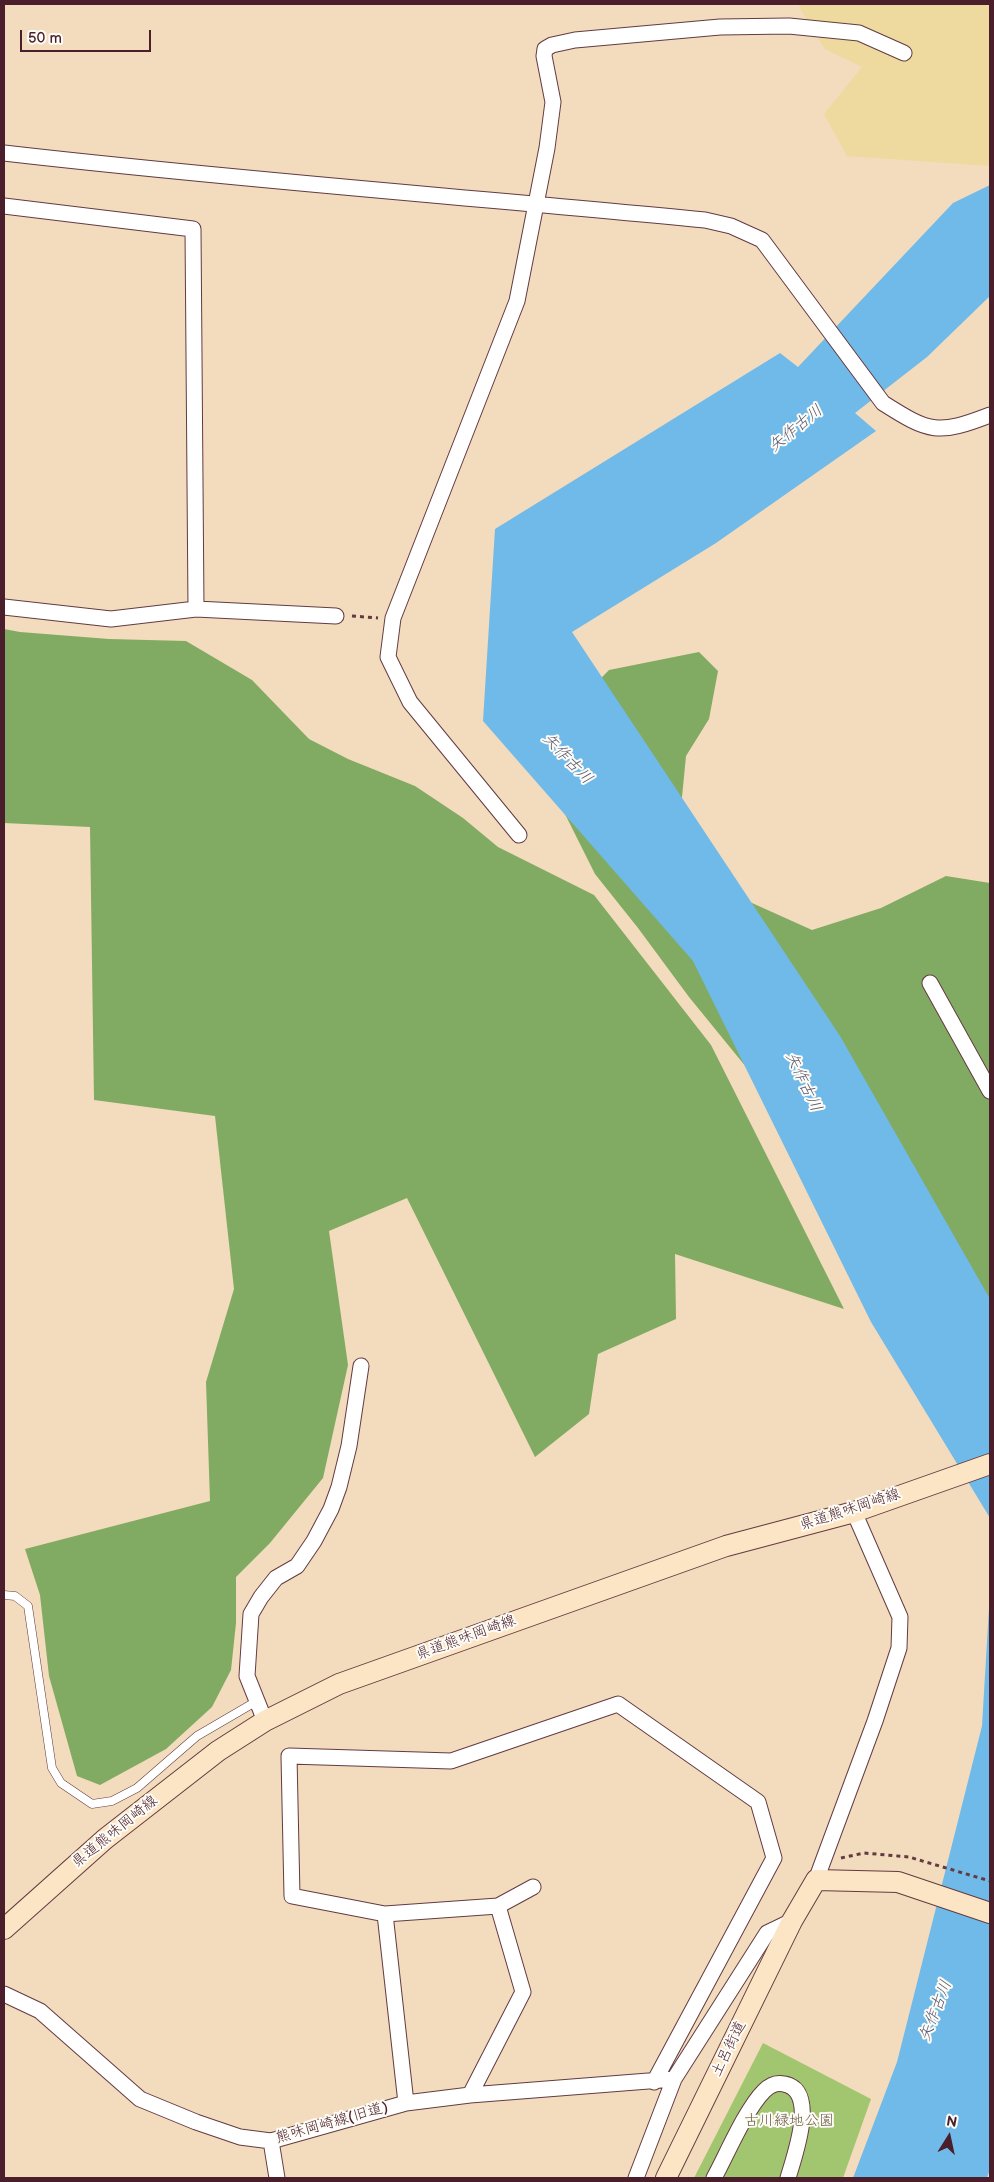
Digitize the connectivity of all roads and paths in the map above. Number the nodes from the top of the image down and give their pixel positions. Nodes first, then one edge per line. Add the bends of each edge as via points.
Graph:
1 (904, 53) dead end
2 (4, 153) edge
3 (536, 203) junction
4 (4, 206) edge
5 (990, 415) edge
6 (4, 606) edge
7 (196, 609) junction
8 (336, 616) joint
9 (393, 618) junction
10 (519, 835) dead end
11 (930, 983) dead end
12 (990, 1091) edge
13 (362, 1366) dead end
14 (990, 1464) edge
15 (854, 1512) junction
16 (4, 1595) edge
17 (257, 1701) junction
18 (265, 1721) junction
19 (820, 1871) junction
20 (990, 1881) edge
21 (533, 1887) dead end
22 (498, 1906) junction
23 (990, 1913) edge
24 (386, 1914) junction
25 (792, 1921) junction
26 (4, 1929) edge
27 (4, 1994) edge
28 (674, 2079) junction
29 (654, 2082) junction
30 (470, 2095) junction
31 (406, 2103) junction
32 (271, 2141) junction
33 (276, 2178) edge
34 (636, 2178) edge
35 (666, 2178) edge
36 (714, 2178) edge
37 (788, 2178) edge

1 - 3 street via 859,33 790,26 720,27 552,45 545,49 544,56 553,102
2 - 3 street
3 - 5 street via 704,220 731,226 762,240 883,403 910,421 932,429 961,426
3 - 9 street via 517,301
4 - 7 street via 194,229
6 - 7 street via 111,619
7 - 8 street
8 - 9 path
9 - 10 street via 388,657 410,702
11 - 12 street
13 - 17 street via 348,1446 331,1509 297,1566 276,1578 251,1614 247,1676
14 - 15 main road, 県道熊味岡崎線
15 - 18 main road, 県道熊味岡崎線 via 707,1552 338,1684
15 - 19 street via 900,1617 899,1648
16 - 17 lane via 15,1596 28,1606 52,1768 61,1784 92,1804 112,1801 137,1788 197,1736
17 - 18 street
18 - 26 main road, 県道熊味岡崎線 via 218,1751 105,1839
19 - 20 path via 864,1853 909,1857
19 - 23 main road via 898,1882
19 - 25 main road, 土呂街道
21 - 22 street
22 - 24 street
22 - 30 street via 523,1992
24 - 29 street via 292,1896 289,1756 451,1761 618,1704 758,1802 774,1858
24 - 31 street
25 - 28 street via 767,1933
25 - 35 main road, 土呂街道
27 - 32 street, 熊味岡崎線(旧道) via 40,2011 140,2099 240,2137
28 - 29 street, 熊味岡崎線(旧道)
28 - 34 street
29 - 30 street, 熊味岡崎線(旧道)
30 - 31 street, 熊味岡崎線(旧道)
31 - 32 street, 熊味岡崎線(旧道)
32 - 33 street
36 - 37 street via 752,2107 773,2084 783,2083 800,2098 804,2116

